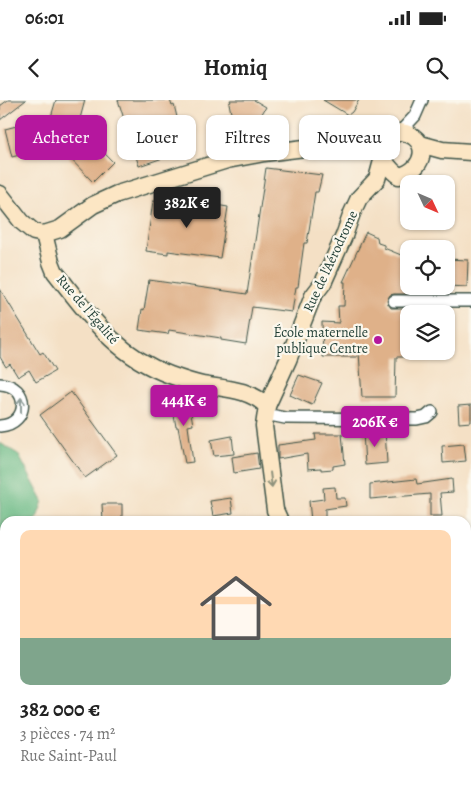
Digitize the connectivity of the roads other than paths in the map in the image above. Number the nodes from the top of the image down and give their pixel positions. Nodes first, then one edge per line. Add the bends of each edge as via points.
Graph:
1 (422, 100) edge
2 (416, 116) junction
3 (400, 130) edge
4 (400, 134) edge
5 (418, 141) junction
6 (299, 149) edge
7 (442, 150) junction
8 (471, 152) edge
9 (382, 160) edge
10 (386, 160) edge
11 (417, 166) junction
12 (399, 176) junction
13 (377, 179) junction
14 (0, 194) edge
15 (44, 234) junction
16 (394, 301) dead end
17 (471, 301) edge
18 (0, 384) edge
19 (266, 410) junction
20 (432, 412) dead end
21 (0, 426) edge
22 (278, 516) edge

1 - 2 street, Rue de l'Aérodrome
2 - 3 street, Rue de l'Aérodrome
2 - 5 street, Rue de l'Aérodrome
4 - 5 street via 409,134
5 - 7 street
5 - 11 street, Rue de l'Aérodrome via 422,152
6 - 15 street via 224,160 117,194 94,205 60,229
7 - 8 street
7 - 11 street
9 - 13 street, Rue de l'Aérodrome
10 - 12 street
11 - 12 street via 409,174
12 - 13 street
13 - 19 street, Rue de l'Aérodrome via 355,206 323,283 313,296
14 - 15 street via 22,222 34,232
15 - 19 street, Rue de l'Égalité via 55,272 102,330 125,350 172,376 248,393 259,399
16 - 17 street
21 -> 18 street via 14,422 23,406 16,390
19 - 20 street via 285,418 417,419
19 -> 22 street, Rue de l'Aérodrome via 264,426

